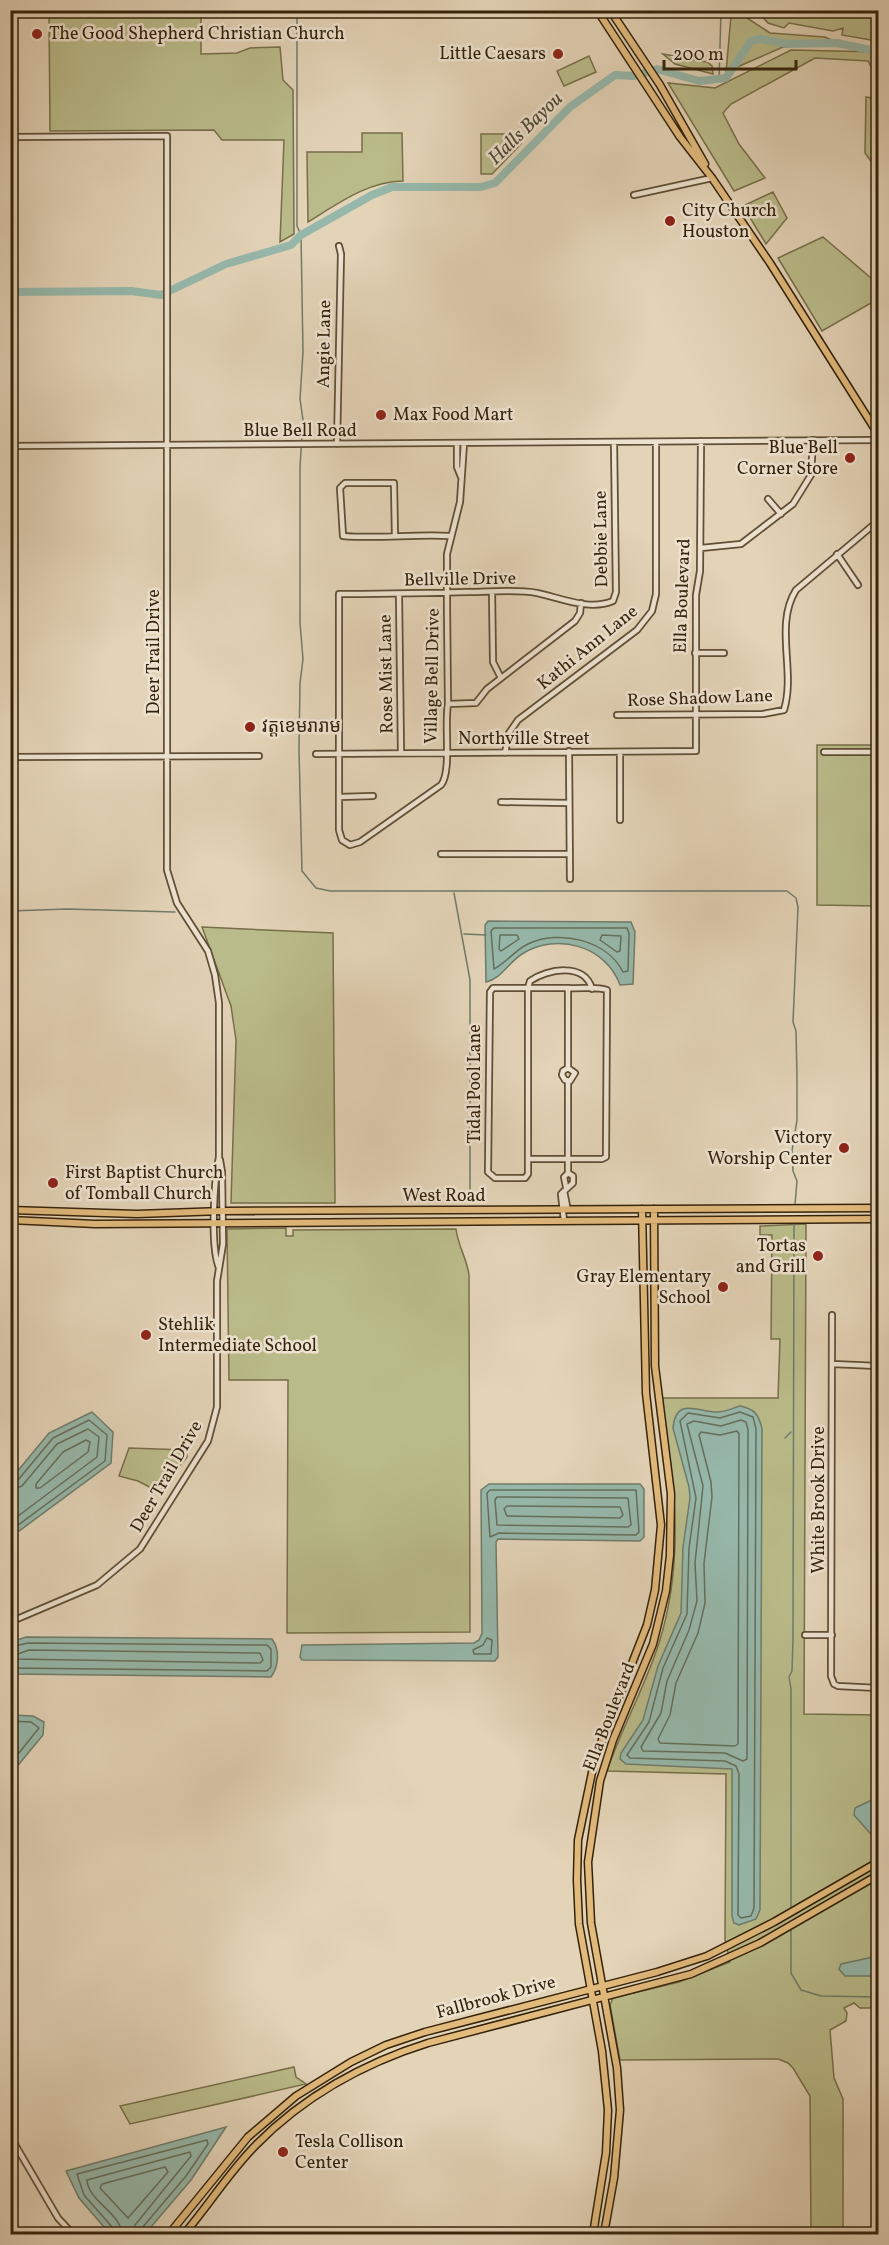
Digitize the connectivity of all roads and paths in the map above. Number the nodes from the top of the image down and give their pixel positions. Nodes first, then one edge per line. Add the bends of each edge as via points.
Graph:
1 (597, 10) edge
2 (610, 10) edge
3 (10, 137) edge
4 (712, 178) junction
5 (634, 195) dead end
6 (339, 246) dead end
7 (11, 306) edge
8 (879, 434) edge
9 (813, 440) junction
10 (879, 440) edge
11 (701, 441) junction
12 (614, 442) junction
13 (656, 442) junction
14 (457, 443) junction
15 (464, 443) junction
16 (337, 444) junction
17 (165, 445) junction
18 (11, 446) edge
19 (461, 477) junction
20 (768, 499) dead end
21 (781, 514) junction
22 (879, 521) edge
23 (395, 536) junction
24 (450, 536) junction
25 (701, 548) junction
26 (837, 554) junction
27 (858, 585) dead end
28 (492, 592) junction
29 (447, 593) junction
30 (399, 594) junction
31 (581, 603) junction
32 (695, 653) junction
33 (724, 653) dead end
34 (501, 678) junction
35 (448, 704) junction
36 (695, 714) junction
37 (617, 715) dead end
38 (569, 752) junction
39 (620, 752) junction
40 (696, 752) joint
41 (824, 752) dead end
42 (879, 752) edge
43 (401, 753) junction
44 (446, 753) junction
45 (505, 753) junction
46 (316, 754) dead end
47 (339, 754) junction
48 (167, 756) junction
49 (259, 756) dead end
50 (10, 757) edge
51 (373, 796) dead end
52 (339, 797) junction
53 (501, 802) dead end
54 (569, 803) junction
55 (620, 820) dead end
56 (441, 854) dead end
57 (569, 854) junction
58 (570, 879) dead end
59 (528, 988) junction
60 (568, 988) junction
61 (592, 988) junction
62 (568, 1068) junction
63 (568, 1081) junction
64 (219, 1157) junction
65 (528, 1159) junction
66 (568, 1159) junction
67 (879, 1208) edge
68 (564, 1209) junction
69 (642, 1209) junction
70 (654, 1209) junction
71 (10, 1210) edge
72 (223, 1211) junction
73 (290, 1211) junction
74 (428, 1211) junction
75 (492, 1211) junction
76 (59, 1212) junction
77 (215, 1213) junction
78 (136, 1214) junction
79 (879, 1219) edge
80 (10, 1220) edge
81 (493, 1220) junction
82 (642, 1220) junction
83 (58, 1221) junction
84 (428, 1221) junction
85 (564, 1221) junction
86 (654, 1221) junction
87 (219, 1222) junction
88 (290, 1222) junction
89 (136, 1223) junction
90 (643, 1314) junction
91 (654, 1314) junction
92 (832, 1315) dead end
93 (833, 1364) junction
94 (879, 1366) edge
95 (656, 1391) junction
96 (646, 1393) junction
97 (657, 1569) junction
98 (669, 1570) junction
99 (10, 1622) edge
100 (805, 1635) dead end
101 (832, 1635) junction
102 (879, 1688) edge
103 (596, 1758) junction
104 (606, 1761) junction
105 (577, 1853) junction
106 (589, 1854) junction
107 (879, 1862) edge
108 (879, 1875) edge
109 (777, 1920) junction
110 (786, 1929) junction
111 (707, 1956) junction
112 (711, 1966) junction
113 (602, 1986) junction
114 (591, 1989) junction
115 (604, 1997) junction
116 (593, 2000) junction
117 (608, 2110) junction
118 (620, 2110) junction
119 (267, 2120) junction
120 (274, 2128) junction
121 (11, 2137) edge
122 (196, 2201) junction
123 (598, 2207) junction
124 (205, 2208) junction
125 (609, 2209) junction
126 (73, 2235) edge
127 (169, 2235) edge
128 (184, 2235) edge
129 (593, 2235) edge
130 (604, 2235) edge

1 - 4 main road via 680,137
2 - 4 main road via 660,85
3 - 17 street, Deer Trail Drive via 166,136
4 - 5 street
4 - 8 main road
6 - 16 street, Angie Lane
7 - 18 street
9 - 10 street, Blue Bell Road
9 - 11 street, Blue Bell Road
9 - 21 street via 808,484
11 - 13 street, Blue Bell Road
11 - 25 street, Ella Boulevard
12 - 13 street, Blue Bell Road
12 - 15 street, Blue Bell Road
12 - 31 street, Debbie Lane via 616,598 610,603
13 - 45 street, Kathi Ann Lane via 656,594 652,611 637,630 518,720
14 - 15 street, Blue Bell Road
14 - 16 street, Blue Bell Road
14 - 19 street, Village Bell Drive
15 - 19 street, Village Bell Drive
16 - 17 street, Blue Bell Road
17 - 18 street, Blue Bell Road
17 - 48 street, Deer Trail Drive
19 - 24 street, Village Bell Drive via 460,502
20 - 21 street
21 - 25 street via 741,544
22 - 26 street
23 - 23 street via 343,536 340,488 345,483 394,483
23 - 24 street
24 - 29 street, Village Bell Drive
25 - 32 street, Ella Boulevard
26 - 27 street
26 - 36 street, Rose Shadow Lane via 791,598 784,710
28 - 29 street, Bellville Drive
28 - 31 street, Bellville Drive via 531,592
28 - 34 street via 493,662
29 - 30 street, Bellville Drive
29 - 35 street, Village Bell Drive
30 - 43 street, Rose Mist Lane
30 - 47 street, Bellville Drive via 339,594
31 - 34 street via 575,621
32 - 33 street
32 - 36 street, Ella Boulevard
34 - 35 street via 476,703
35 - 44 street, Village Bell Drive
36 - 37 street, Rose Shadow Lane
36 - 40 street, Ella Boulevard
38 - 39 street, Northville Street
38 - 45 street, Northville Street
38 - 54 street
39 - 40 street, Northville Street
39 - 55 street
41 - 42 street
43 - 44 street, Northville Street
43 - 47 street, Northville Street
44 - 45 street, Northville Street
44 - 52 street, Village Bell Drive via 446,777 441,785 355,845 342,840
46 - 47 street, Northville Street
47 - 52 street
48 - 49 street
48 - 50 street
48 - 64 street, Deer Trail Drive via 168,870 177,903 208,951 217,986
51 - 52 street
53 - 54 street
54 - 57 street
56 - 57 street
57 - 58 street
59 - 60 street
59 - 61 street via 530,981 540,974 559,970 587,979
59 - 65 street
59 - 65 street, Tidal Pool Lane via 493,988 490,992 491,1176 527,1176
60 - 61 street
60 - 62 street
61 - 66 street via 607,990 607,1153 602,1159
62 - 63 street via 562,1076
62 - 63 street via 575,1075
63 - 66 street
64 - 72 street, Deer Trail Drive
64 - 77 street, Deer Trail Drive
65 - 66 street
66 - 68 street via 561,1194
67 - 70 main road, West Road
68 - 69 main road, West Road
68 - 75 main road, West Road
68 - 85 street
69 - 70 main road, West Road
69 - 82 main road, Ella Boulevard
70 - 86 main road, Ella Boulevard
71 - 76 main road, West Road
72 - 73 main road, West Road
72 - 77 main road, West Road
72 - 87 street, Deer Trail Drive
73 - 74 main road, West Road
73 - 88 main road
74 - 75 main road, West Road
74 - 84 main road
75 - 81 main road
76 - 78 main road, West Road
76 - 83 main road
77 - 78 main road, West Road
77 - 87 street, Deer Trail Drive
78 - 89 main road
79 - 86 main road, West Road
80 - 83 main road, West Road
81 - 84 main road, West Road
81 - 85 main road, West Road
82 - 85 main road, West Road
82 - 86 main road, West Road
82 - 90 main road, Ella Boulevard
83 - 89 main road, West Road
84 - 88 main road, West Road
86 - 91 main road, Ella Boulevard
87 - 88 main road, West Road
87 - 89 main road, West Road
87 - 99 street, Deer Trail Drive via 217,1407 208,1441 140,1549 97,1586
90 - 91 main road
90 - 96 main road, Ella Boulevard
91 - 95 main road, Ella Boulevard
92 - 93 street, White Brook Drive
93 - 94 street
93 - 101 street, White Brook Drive
95 - 96 main road
95 - 98 main road, Ella Boulevard via 672,1511
96 - 97 main road, Ella Boulevard via 661,1512
97 - 98 main road
97 - 103 main road, Ella Boulevard via 642,1641
98 - 104 main road, Ella Boulevard via 653,1644
100 - 101 street
101 - 102 street, White Brook Drive via 834,1684 843,1688
103 - 104 main road
103 - 105 main road, Ella Boulevard
104 - 106 main road, Ella Boulevard
105 - 106 main road
105 - 114 main road, Ella Boulevard via 579,1924
106 - 113 main road, Ella Boulevard via 591,1923
107 - 109 main road, Fallbrook Drive
108 - 110 main road, Fallbrook Drive
109 - 110 main road
109 - 111 main road, Fallbrook Drive
110 - 112 main road, Fallbrook Drive
111 - 112 main road
111 - 113 main road, Fallbrook Drive
112 - 115 main road, Fallbrook Drive
113 - 114 main road, Fallbrook Drive
113 - 115 main road, Ella Boulevard
114 - 116 main road, Ella Boulevard
114 - 119 main road, Fallbrook Drive via 386,2045 315,2083
115 - 116 main road, Fallbrook Drive
115 - 118 main road, Ella Boulevard
116 - 117 main road, Ella Boulevard
116 - 120 main road, Fallbrook Drive via 391,2056 321,2092
117 - 118 main road
117 - 123 main road, Ella Boulevard
118 - 125 main road, Ella Boulevard
119 - 120 main road
119 - 122 main road, Fallbrook Drive
120 - 124 main road, Fallbrook Drive via 244,2158
121 - 126 street via 58,2218
122 - 124 main road
122 - 127 main road, Fallbrook Drive
123 - 125 main road
123 - 129 main road, Ella Boulevard
124 - 128 main road, Fallbrook Drive
125 - 130 main road, Ella Boulevard

